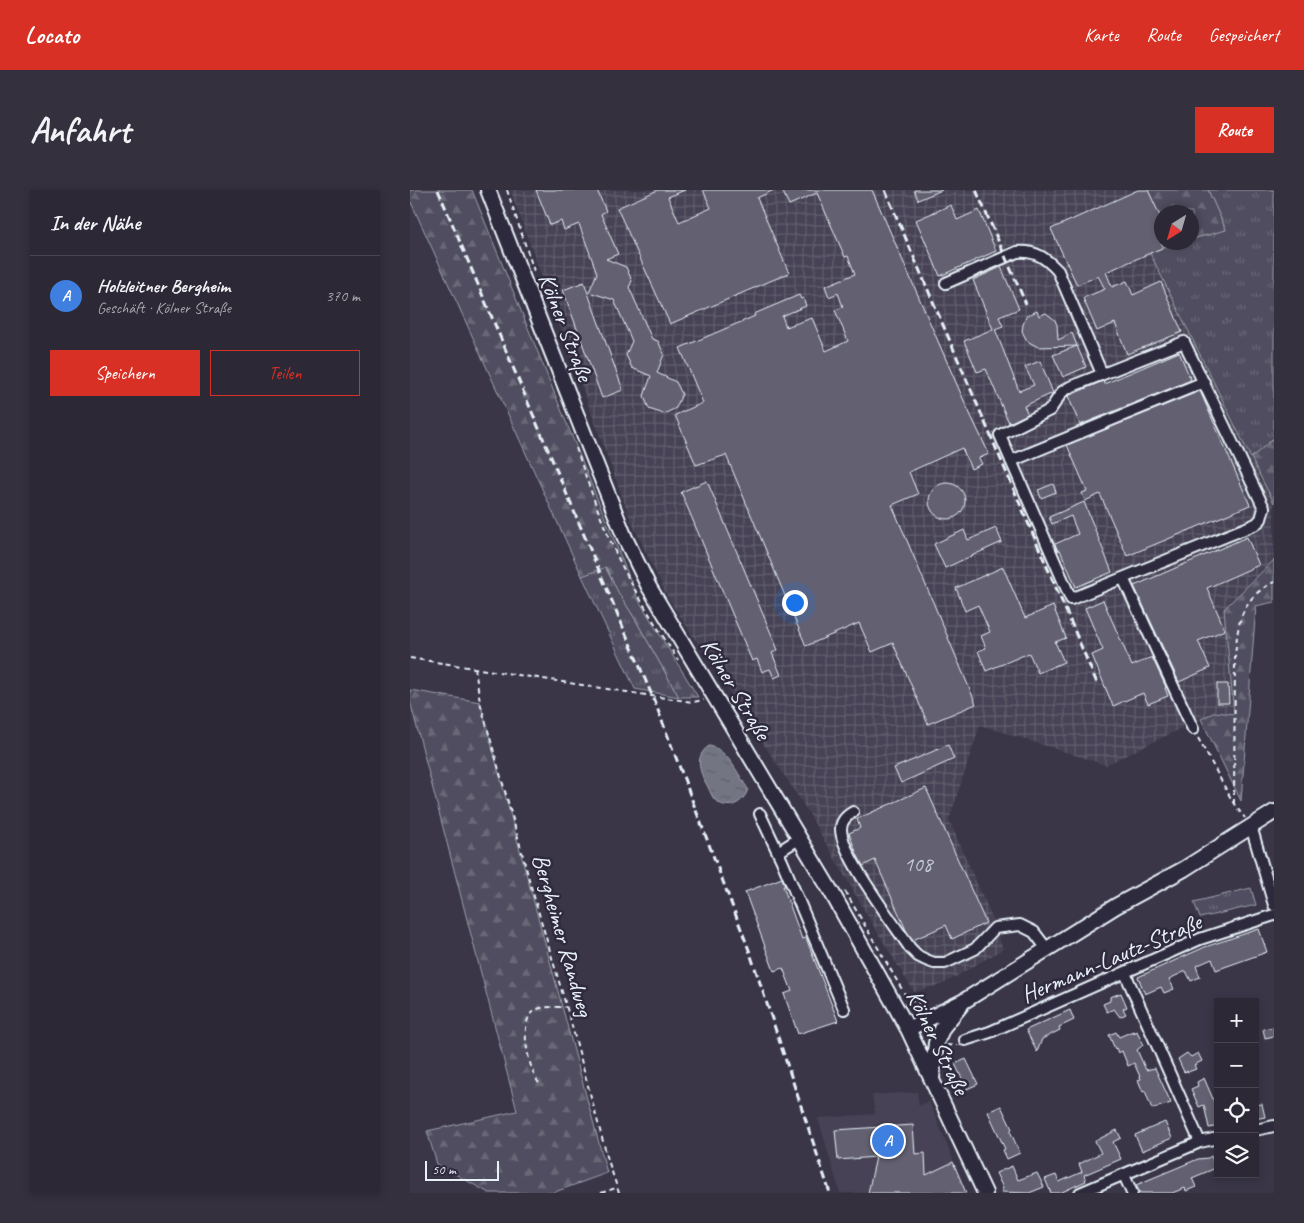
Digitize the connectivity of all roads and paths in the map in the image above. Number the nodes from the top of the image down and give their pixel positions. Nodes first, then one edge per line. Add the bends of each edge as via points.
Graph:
1 (488, 190) edge
2 (507, 190) edge
3 (536, 279) dead end
4 (946, 283) dead end
5 (1102, 374) junction
6 (1204, 382) junction
7 (1011, 461) junction
8 (1123, 578) junction
9 (1274, 582) edge
10 (410, 658) edge
11 (475, 668) junction
12 (714, 697) junction
13 (1193, 729) joint
14 (1234, 804) junction
15 (853, 812) dead end
16 (1274, 812) edge
17 (760, 814) dead end
18 (1252, 826) junction
19 (800, 838) junction
20 (778, 852) junction
21 (842, 884) dead end
22 (1274, 906) edge
23 (1274, 914) edge
24 (1047, 949) junction
25 (1124, 973) junction
26 (964, 1001) junction
27 (566, 1007) junction
28 (844, 1009) dead end
29 (926, 1020) junction
30 (908, 1029) junction
31 (965, 1040) dead end
32 (932, 1079) junction
33 (539, 1083) dead end
34 (1274, 1126) edge
35 (1259, 1129) edge
36 (1214, 1139) edge
37 (1200, 1142) junction
38 (1124, 1175) junction
39 (616, 1188) junction
40 (601, 1193) edge
41 (619, 1193) edge
42 (985, 1193) edge
43 (1080, 1193) edge
44 (1132, 1193) edge

1 - 12 main road, Kölner Straße via 625,538 648,587
2 - 3 path
4 - 5 street via 1017,252 1039,255 1058,271
5 - 6 street via 1184,342
5 - 7 street via 1070,387 1062,392 1050,410 1000,435
6 - 7 street
6 - 8 street via 1264,508 1261,519 1256,524
7 - 8 street via 1071,599
8 - 13 street
9 - 14 path via 1252,597 1241,614 1237,635
10 - 11 path
11 - 12 path via 693,702
11 - 27 path, Bergheimer Randweg via 480,702
12 - 19 main road, Kölner Straße
13 - 14 path
14 - 18 path
15 - 24 street via 843,820 841,828 845,845 856,867 918,956 934,963 945,963 974,949 995,928 1020,925 1034,932
16 - 18 main road
17 - 20 street
18 - 22 street
18 - 24 main road
19 - 20 street
19 - 30 main road, Kölner Straße
20 - 28 street
21 - 29 path via 907,998 918,1003
23 - 25 street, Hermann-Lautz-Straße via 1200,939
24 - 26 main road
25 - 31 street, Hermann-Lautz-Straße
25 - 37 street
26 - 29 main road
26 - 32 main road via 943,1027 936,1042
27 - 33 path via 534,1011 527,1024 530,1068
27 - 39 path, Bergheimer Randweg
29 - 30 main road
30 - 32 main road, Kölner Straße
32 - 42 main road, Kölner Straße
34 - 35 street
36 - 37 street
37 - 38 street
38 - 43 street
38 - 44 street
39 - 40 path
39 - 41 path, Bergheimer Randweg

